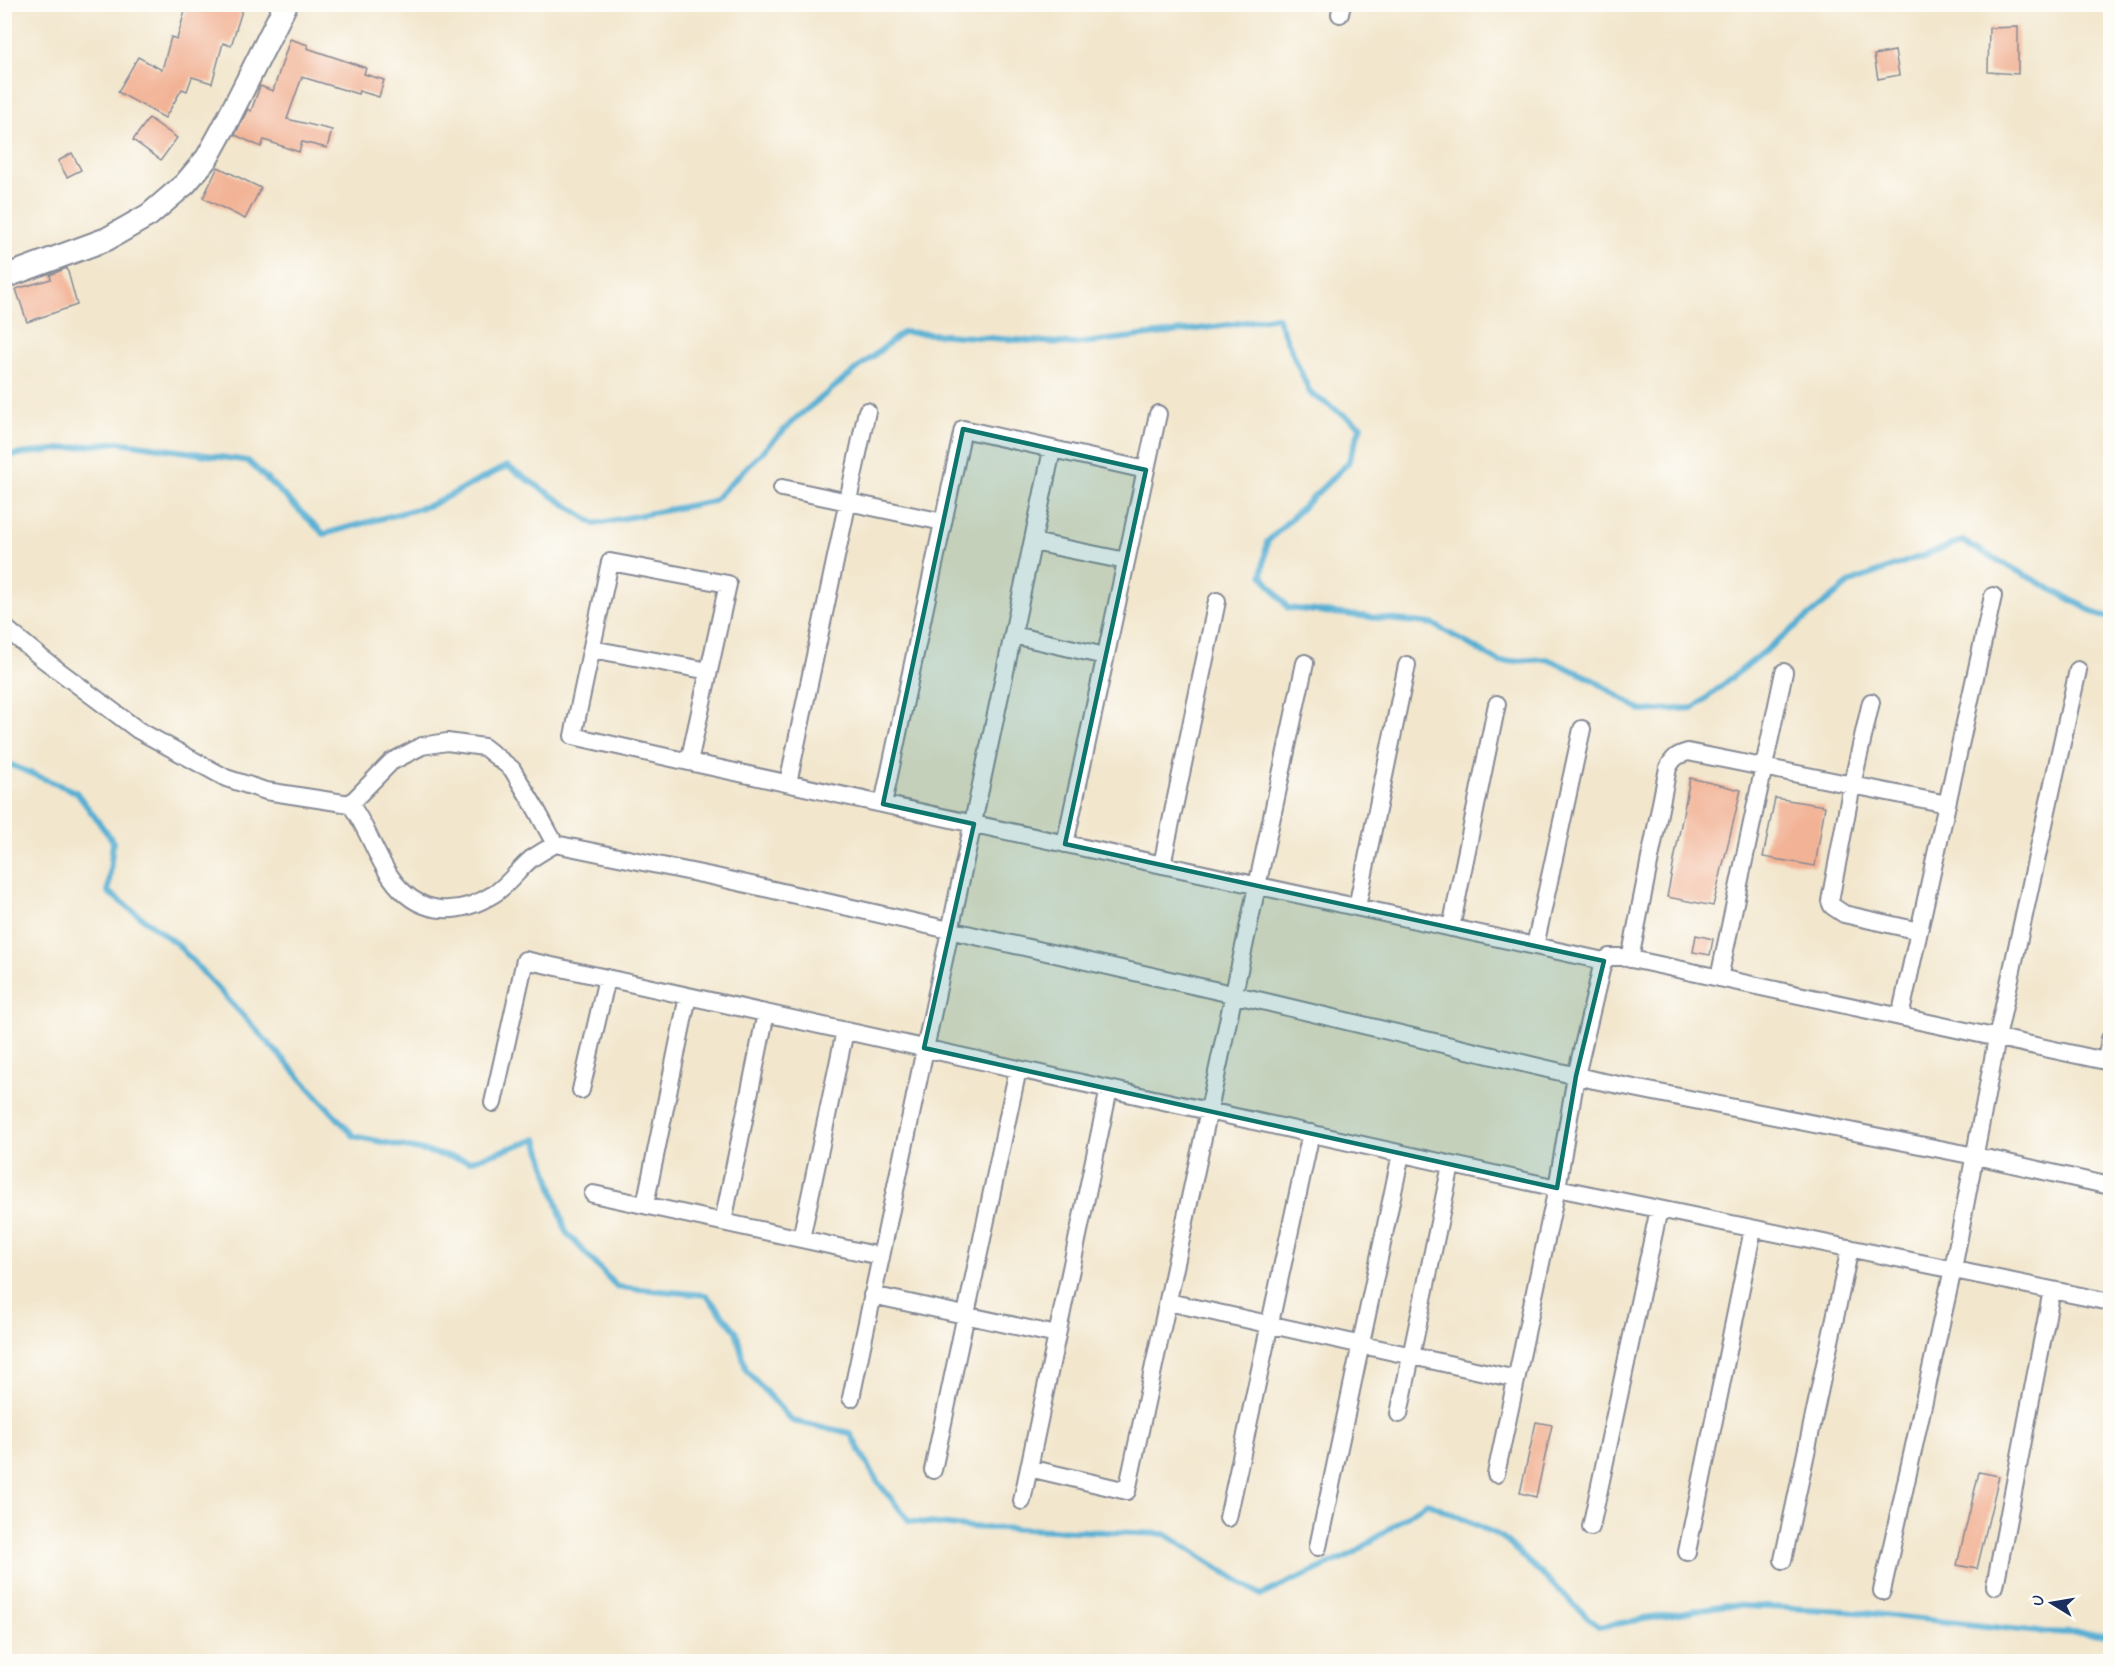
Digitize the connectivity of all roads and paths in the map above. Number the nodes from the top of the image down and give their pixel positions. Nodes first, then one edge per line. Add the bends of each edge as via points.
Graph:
1 (286, 4) edge
2 (4, 277) edge
3 (867, 411) dead end
4 (1158, 414) dead end
5 (1052, 450) junction
6 (1146, 470) junction
7 (782, 488) dead end
8 (847, 501) junction
9 (943, 522) junction
10 (1032, 542) junction
11 (1126, 561) junction
12 (1993, 596) dead end
13 (1217, 601) dead end
14 (4, 627) edge
15 (1013, 634) junction
16 (592, 649) junction
17 (1106, 656) junction
18 (1305, 663) dead end
19 (1407, 665) dead end
20 (2078, 670) dead end
21 (709, 671) junction
22 (1784, 672) dead end
23 (1871, 702) dead end
24 (1497, 704) dead end
25 (1582, 729) dead end
26 (689, 762) junction
27 (1763, 768) junction
28 (788, 783) junction
29 (1852, 785) junction
30 (350, 804) junction
31 (883, 804) junction
32 (1947, 804) junction
33 (974, 824) junction
34 (555, 844) junction
35 (1065, 844) junction
36 (1162, 865) junction
37 (1257, 885) junction
38 (1357, 907) junction
39 (1451, 928) junction
40 (951, 930) junction
41 (1918, 931) junction
42 (1535, 946) junction
43 (1630, 959) junction
44 (1604, 961) junction
45 (607, 978) junction
46 (1719, 978) junction
47 (1233, 995) junction
48 (688, 996) junction
49 (766, 1013) junction
50 (1900, 1017) junction
51 (845, 1030) junction
52 (1997, 1038) junction
53 (2110, 1039) edge
54 (924, 1048) junction
55 (2108, 1061) edge
56 (1018, 1069) junction
57 (1576, 1076) junction
58 (1109, 1089) junction
59 (581, 1090) dead end
60 (494, 1103) dead end
61 (1209, 1111) junction
62 (1311, 1133) junction
63 (1401, 1154) junction
64 (1975, 1156) junction
65 (1451, 1165) junction
66 (2110, 1186) edge
67 (1557, 1188) junction
68 (593, 1194) dead end
69 (645, 1205) junction
70 (1659, 1209) junction
71 (723, 1222) junction
72 (1753, 1229) junction
73 (801, 1239) junction
74 (1850, 1248) junction
75 (880, 1256) junction
76 (1953, 1269) junction
77 (2052, 1290) junction
78 (872, 1295) junction
79 (1168, 1302) junction
80 (2110, 1302) edge
81 (966, 1315) junction
82 (1269, 1324) junction
83 (1057, 1335) junction
84 (1360, 1344) junction
85 (1412, 1356) junction
86 (1516, 1379) junction
87 (851, 1398) dead end
88 (1399, 1414) dead end
89 (1029, 1468) junction
90 (933, 1470) dead end
91 (1496, 1474) dead end
92 (1022, 1501) dead end
93 (1228, 1518) dead end
94 (1591, 1527) dead end
95 (1318, 1547) dead end
96 (1687, 1552) dead end
97 (1783, 1560) dead end
98 (1995, 1586) dead end
99 (1882, 1591) dead end

1 - 2 street via 224,129 185,184 149,215 107,239
3 - 8 street
4 - 6 street
5 - 6 street
5 - 9 street via 963,429
5 - 10 street
6 - 11 street
7 - 8 street
8 - 9 street
8 - 28 street
9 - 31 street
10 - 11 street
10 - 15 street
11 - 17 street
12 - 32 street
13 - 36 street
14 - 30 street via 138,730 226,778 266,791
15 - 17 street
15 - 33 street
16 - 21 street
16 - 21 street via 610,562 728,584
16 - 26 street via 573,736
17 - 35 street
18 - 37 street
19 - 38 street
20 - 52 street
21 - 26 street
22 - 27 street
23 - 29 street
24 - 39 street
25 - 42 street
26 - 28 street
27 - 29 street
27 - 43 street via 1688,752 1673,758
27 - 46 street
28 - 31 street
29 - 32 street
29 - 41 street via 1831,893 1832,906 1844,914
30 - 34 street via 392,762 422,746 447,742 484,747 512,769
30 - 34 street via 362,820 378,858 404,895 441,910 471,906 496,893 532,858
31 - 33 street
32 - 41 street
33 - 35 street
33 - 40 street
34 - 40 street
35 - 36 street
36 - 37 street
37 - 38 street
37 - 47 street
38 - 39 street
39 - 42 street
40 - 47 street
40 - 54 street
41 - 50 street
42 - 44 street
43 - 44 street via 1609,957
43 - 46 street
44 - 57 street
45 - 48 street
45 - 59 street
45 - 60 street via 525,960
46 - 50 street
47 - 57 street
47 - 61 street
48 - 49 street
48 - 69 street
49 - 51 street
49 - 71 street
50 - 52 street
51 - 54 street
51 - 73 street
52 - 55 street
52 - 64 street
53 - 55 street
54 - 56 street
54 - 75 street
56 - 58 street
56 - 81 street
57 - 64 street
57 - 67 street
58 - 61 street
58 - 83 street
61 - 62 street
61 - 79 street
62 - 63 street
62 - 82 street
63 - 65 street
63 - 84 street
64 - 66 street
64 - 76 street
65 - 67 street
65 - 85 street
67 - 70 street
67 - 86 street
68 - 69 street
69 - 71 street
70 - 72 street
70 - 94 street
71 - 73 street
72 - 74 street
72 - 96 street
73 - 75 street
74 - 76 street
74 - 97 street
75 - 78 street
76 - 77 street
76 - 99 street
77 - 80 street
77 - 98 street
78 - 81 street
78 - 87 street
79 - 82 street
79 - 89 street via 1127,1491
81 - 83 street
81 - 90 street
82 - 84 street
82 - 93 street
83 - 89 street
84 - 85 street
84 - 95 street
85 - 86 street
85 - 88 street
86 - 91 street
89 - 92 street

